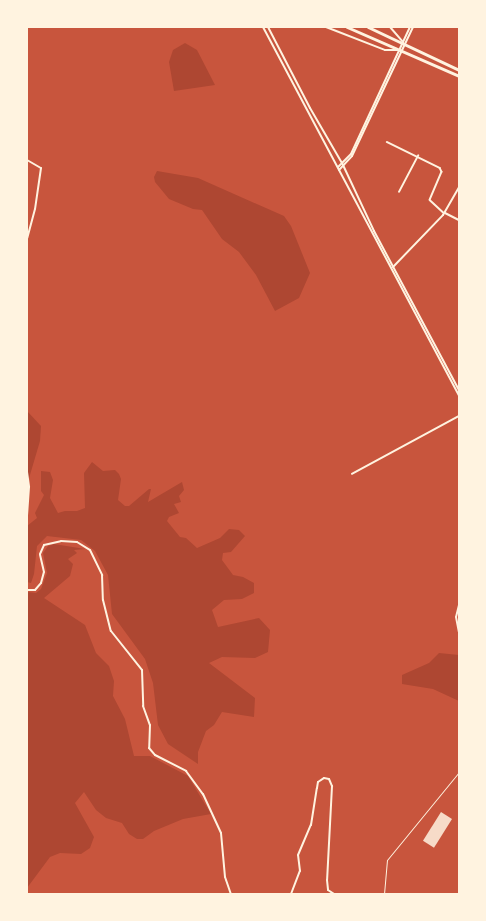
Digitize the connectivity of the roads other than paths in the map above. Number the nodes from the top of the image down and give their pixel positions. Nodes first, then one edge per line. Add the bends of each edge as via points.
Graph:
1 (263, 27) edge
2 (268, 27) edge
3 (326, 27) edge
4 (347, 27) edge
5 (368, 27) edge
6 (390, 27) edge
7 (411, 27) edge
8 (403, 43) junction
9 (400, 49) junction
10 (459, 70) edge
11 (459, 75) edge
12 (387, 142) dead end
13 (418, 155) junction
14 (27, 160) edge
15 (342, 164) junction
16 (338, 169) junction
17 (459, 187) edge
18 (399, 192) dead end
19 (444, 213) junction
20 (459, 220) edge
21 (27, 238) edge
22 (393, 267) junction
23 (459, 390) edge
24 (459, 396) edge
25 (459, 416) edge
26 (27, 472) edge
27 (352, 474) dead end
28 (27, 515) edge
29 (27, 590) edge
30 (459, 605) edge
31 (459, 632) edge
32 (459, 772) edge
33 (231, 894) edge
34 (291, 894) edge
35 (334, 894) edge
36 (384, 894) edge

1 - 16 street
2 - 15 street
3 - 9 street via 385,50
4 - 9 highway
5 - 8 highway
6 - 8 street
7 - 8 street
8 - 9 street
8 - 10 highway
9 - 11 highway
9 - 15 street via 352,156
12 - 13 street
13 - 18 street
13 - 19 street via 442,172 430,200
14 - 21 street via 41,168 36,209
15 - 16 street
15 - 22 street
16 - 24 street
17 - 19 street
19 - 20 street
19 - 22 street
22 - 23 street
25 - 27 street
26 - 28 street
29 - 33 street via 35,590 41,583 44,572 40,554 44,545 77,542 90,550 102,575 111,631 142,670 143,706 150,725 149,748 186,771 198,785 221,833 225,877
30 - 31 street
32 - 36 lane via 387,860
34 - 35 street via 300,871 297,855 311,825 318,782 324,778 332,786 327,880 328,890

